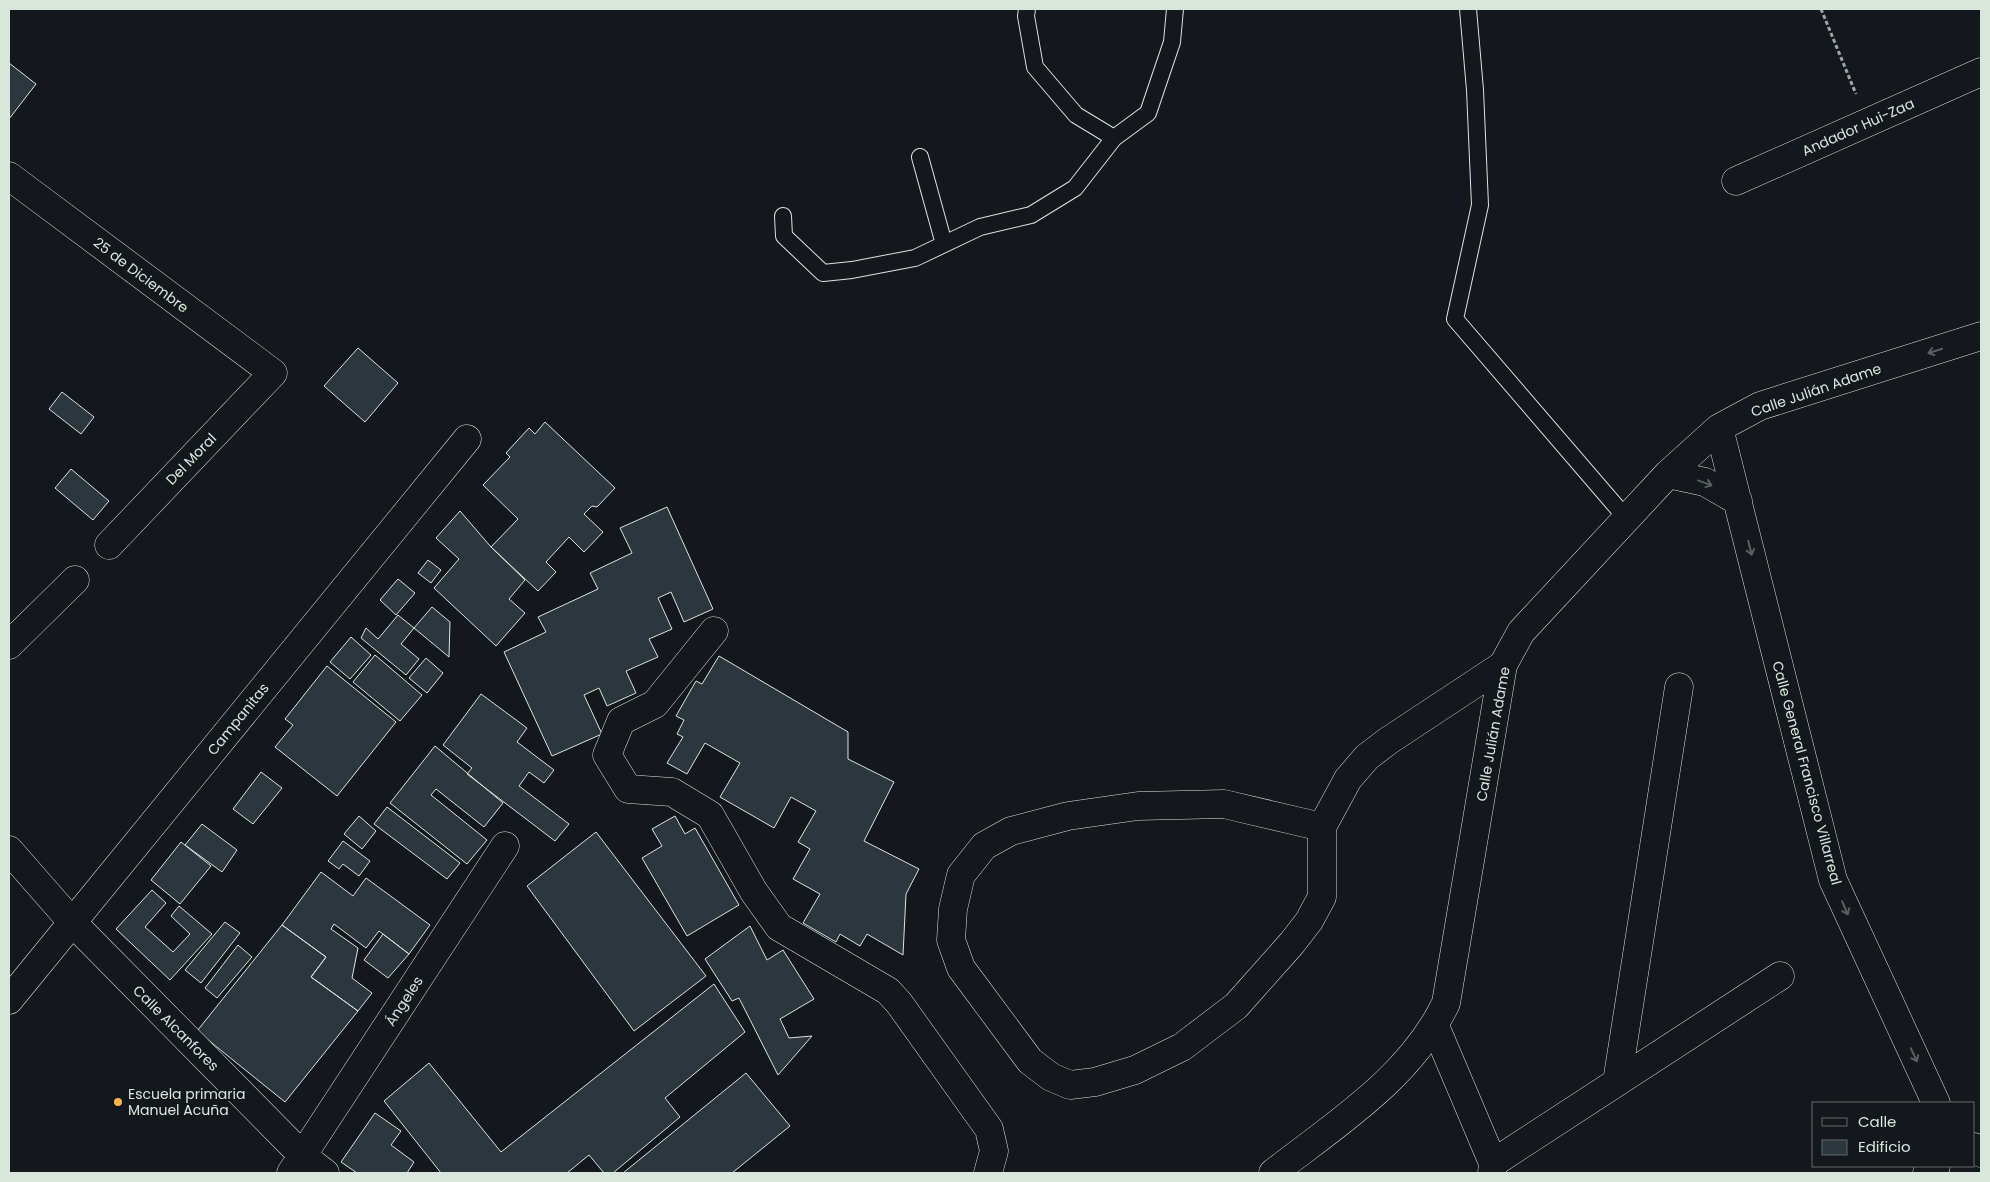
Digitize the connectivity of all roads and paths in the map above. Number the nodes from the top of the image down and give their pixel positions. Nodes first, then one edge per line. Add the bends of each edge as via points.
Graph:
1 (1027, 9) edge
2 (1175, 9) edge
3 (1468, 9) edge
4 (1821, 9) edge
5 (1981, 72) edge
6 (1868, 122) junction
7 (1114, 138) junction
8 (920, 157) dead end
9 (9, 176) edge
10 (1736, 181) dead end
11 (783, 216) dead end
12 (944, 244) junction
13 (1981, 336) edge
14 (273, 373) joint
15 (1719, 428) junction
16 (468, 439) dead end
17 (1668, 474) junction
18 (1738, 501) junction
19 (1627, 519) junction
20 (108, 545) dead end
21 (75, 580) dead end
22 (714, 631) dead end
23 (9, 645) edge
24 (1503, 665) junction
25 (1679, 687) dead end
26 (1322, 827) junction
27 (505, 846) dead end
28 (9, 850) edge
29 (72, 922) junction
30 (1780, 976) dead end
31 (9, 1000) edge
32 (1435, 1026) junction
33 (1617, 1082) junction
34 (1936, 1102) edge
35 (297, 1165) edge
36 (1492, 1168) edge
37 (325, 1173) edge
38 (988, 1173) edge
39 (1273, 1173) edge

1 - 7 lane via 1035,67 1076,115
2 - 7 lane via 1172,42 1148,113
3 - 19 lane via 1480,205 1455,319
4 - 6 path
5 - 6 street, Andador Hui-Zaa
6 - 10 street, Andador Hui-Zaa
7 - 12 lane via 1075,188 1031,215 980,226
8 - 12 lane
9 - 14 street, 25 de Diciembre
11 - 12 lane via 784,236 822,274 915,258
13 -> 15 street, Calle Julián Adame via 1760,406
14 - 20 street, Del Moral
15 - 17 street, Calle Julián Adame
15 - 18 street, Calle General Francisco Villarreal
16 - 29 street, Campanitas
17 -> 18 street via 1705,482
17 - 19 street, Calle Julián Adame
18 -> 34 street, Calle General Francisco Villarreal via 1833,880
19 - 24 street, Calle Julián Adame via 1521,632
21 - 23 street
22 - 38 street via 655,704 621,722 607,755 628,788 672,792 710,815 754,892 779,927 888,991 899,1003 989,1129 994,1151
24 - 26 street via 1368,757 1348,779
24 - 32 street, Calle Julián Adame via 1446,1003
25 - 33 street
26 - 26 street via 1224,804 1138,806 1068,816 1011,831 984,846 961,875 953,909 951,940 961,968 1030,1061 1051,1076 1070,1085 1095,1082 1135,1070 1182,1047 1236,1006 1309,921 1322,897
27 - 35 street, Ángeles
28 - 29 street, Calle Alcanfores
29 - 31 street, Campanitas
29 - 35 street, Calle Alcanfores
30 - 33 street
32 - 36 street
32 - 39 street, Calle Julián Adame via 1381,1089
33 - 36 street
35 - 37 street, Calle Alcanfores

